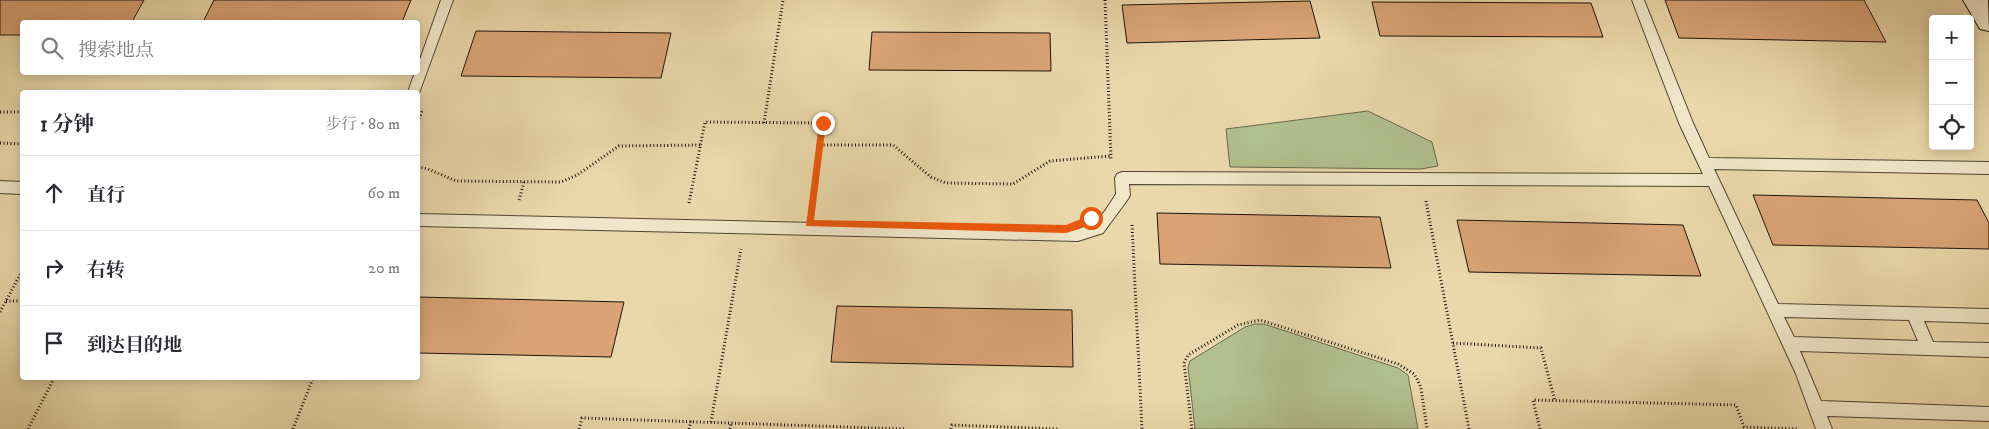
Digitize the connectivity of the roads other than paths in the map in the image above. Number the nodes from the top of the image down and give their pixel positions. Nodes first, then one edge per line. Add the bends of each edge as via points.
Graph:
1 (447, 0) edge
2 (1638, 0) edge
3 (1975, 0) edge
4 (1989, 22) edge
5 (415, 90) edge
6 (1705, 163) junction
7 (1989, 168) edge
8 (1713, 180) junction
9 (0, 187) edge
10 (20, 188) edge
11 (420, 220) edge
12 (1773, 310) junction
13 (1913, 314) junction
14 (1989, 316) edge
15 (1789, 344) junction
16 (1929, 348) junction
17 (1989, 350) edge
18 (1816, 408) junction
19 (1989, 414) edge
20 (1824, 429) edge

1 - 5 lane
2 - 6 lane via 1686,124
3 - 4 street
6 - 7 lane
6 - 8 lane
8 - 11 lane via 1122,178 1123,196 1110,215 1098,229 1078,235
8 - 12 lane
9 - 10 lane
12 - 13 lane
12 - 15 lane
13 - 14 lane
13 - 16 lane
15 - 16 lane
15 - 18 lane
16 - 17 lane
18 - 19 lane
18 - 20 lane

